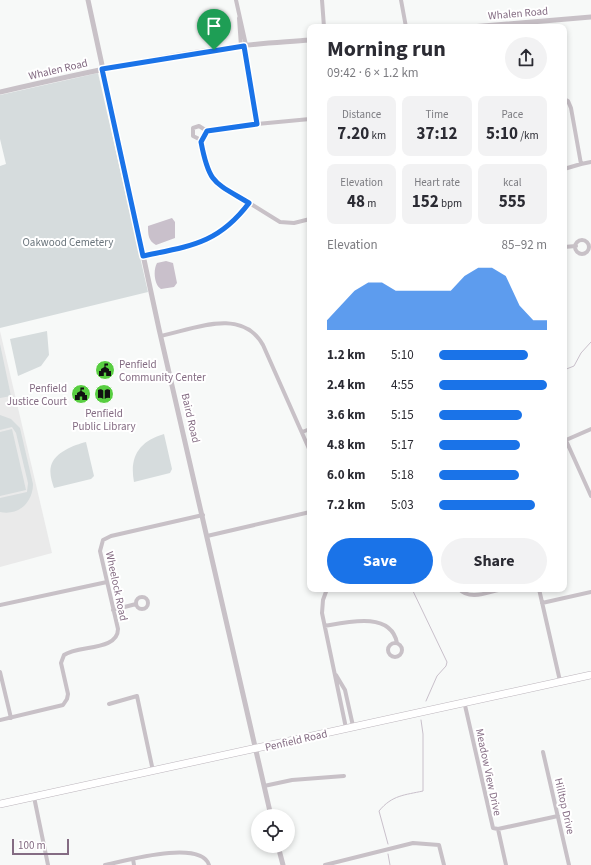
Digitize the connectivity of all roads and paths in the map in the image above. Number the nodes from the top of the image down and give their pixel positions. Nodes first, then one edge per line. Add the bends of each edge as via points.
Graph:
1 (88, 0) edge
2 (236, 0) edge
3 (322, 0) edge
4 (401, 0) edge
5 (591, 17) edge
6 (324, 24) edge
7 (405, 24) edge
8 (507, 24) edge
9 (307, 40) edge
10 (244, 46) junction
11 (102, 69) junction
12 (0, 92) edge
13 (567, 100) edge
14 (307, 119) edge
15 (257, 124) junction
16 (207, 131) junction
17 (201, 140) junction
18 (591, 162) edge
19 (581, 164) junction
20 (567, 168) edge
21 (249, 203) junction
22 (307, 220) edge
23 (576, 246) dead end
24 (567, 247) edge
25 (143, 256) junction
26 (161, 336) junction
27 (591, 429) edge
28 (307, 430) edge
29 (302, 432) junction
30 (567, 437) edge
31 (567, 442) edge
32 (307, 444) edge
33 (591, 496) edge
34 (307, 513) edge
35 (203, 516) junction
36 (207, 536) junction
37 (107, 582) junction
38 (326, 592) edge
39 (462, 592) edge
40 (487, 592) edge
41 (539, 592) edge
42 (591, 592) edge
43 (542, 603) junction
44 (136, 604) dead end
45 (0, 605) edge
46 (113, 610) junction
47 (325, 626) junction
48 (397, 643) dead end
49 (334, 671) junction
50 (0, 672) edge
51 (591, 675) edge
52 (560, 682) junction
53 (464, 701) junction
54 (110, 704) dead end
55 (11, 718) junction
56 (0, 720) edge
57 (349, 727) junction
58 (255, 749) junction
59 (544, 752) dead end
60 (153, 771) junction
61 (344, 776) dead end
62 (264, 786) junction
63 (34, 797) junction
64 (0, 804) edge
65 (269, 809) edge
66 (558, 816) junction
67 (498, 829) junction
68 (280, 853) edge
69 (133, 859) junction
70 (48, 865) edge
71 (105, 865) edge
72 (134, 865) edge
73 (208, 865) edge
74 (283, 865) edge
75 (325, 865) edge
76 (444, 865) edge
77 (506, 865) edge
78 (569, 865) edge

1 - 11 street, Baird Road
2 - 10 street via 238,24
3 - 6 street
4 - 7 street
5 - 8 street, Whalen Road
9 - 10 street, Whalen Road
10 - 11 street, Whalen Road
10 - 15 street
11 - 12 street, Whalen Road
11 - 25 street, Baird Road
13 - 19 street via 572,108
14 - 15 street
15 - 16 street
16 - 17 street
16 - 17 street via 199,126 193,128 193,136
17 - 21 street via 206,168 211,178
18 - 19 street
19 - 20 street
21 - 22 street via 280,222 294,223
21 - 25 street via 232,222 207,240
23 - 24 street
25 - 26 street, Baird Road
26 - 29 street via 221,323 234,323 251,330 263,345
26 - 35 street, Baird Road
27 - 30 street
28 - 29 street
29 - 32 street
31 - 33 street
34 - 36 street
35 - 36 street, Baird Road
35 - 37 street, Wheelock Road via 111,536 103,540 100,551
36 - 58 street, Baird Road
37 - 45 street
37 - 46 street, Wheelock Road
38 - 47 street via 322,607
39 - 40 street via 472,595
41 - 43 street
42 - 43 street
43 - 52 street
44 - 46 street
46 - 55 street, Wheelock Road via 118,632 114,640 69,652 63,658 61,663 68,694 65,703
47 - 48 street via 350,622 376,622 393,632
47 - 49 street
49 - 57 street
49 - 57 street via 345,690
50 - 55 street
51 - 52 main road, Penfield Road
52 - 53 main road, Penfield Road
53 - 57 main road, Penfield Road
53 - 67 street, Meadow View Drive via 491,825
54 - 60 street via 137,696
55 - 56 street, Wheelock Road
57 - 58 main road, Penfield Road
58 - 60 main road, Penfield Road
58 - 62 street, Baird Road
59 - 66 street, Hilltop Drive
60 - 63 main road, Penfield Road
61 - 62 street via 292,780
62 - 65 street, Baird Road
63 - 64 main road, Penfield Road
63 - 70 street
66 - 67 street
66 - 78 street, Hilltop Drive
67 - 77 street, Meadow View Drive
68 - 74 street
69 - 71 street
69 - 72 street
69 - 73 street via 170,852 201,856
75 - 76 street via 413,843 440,846

